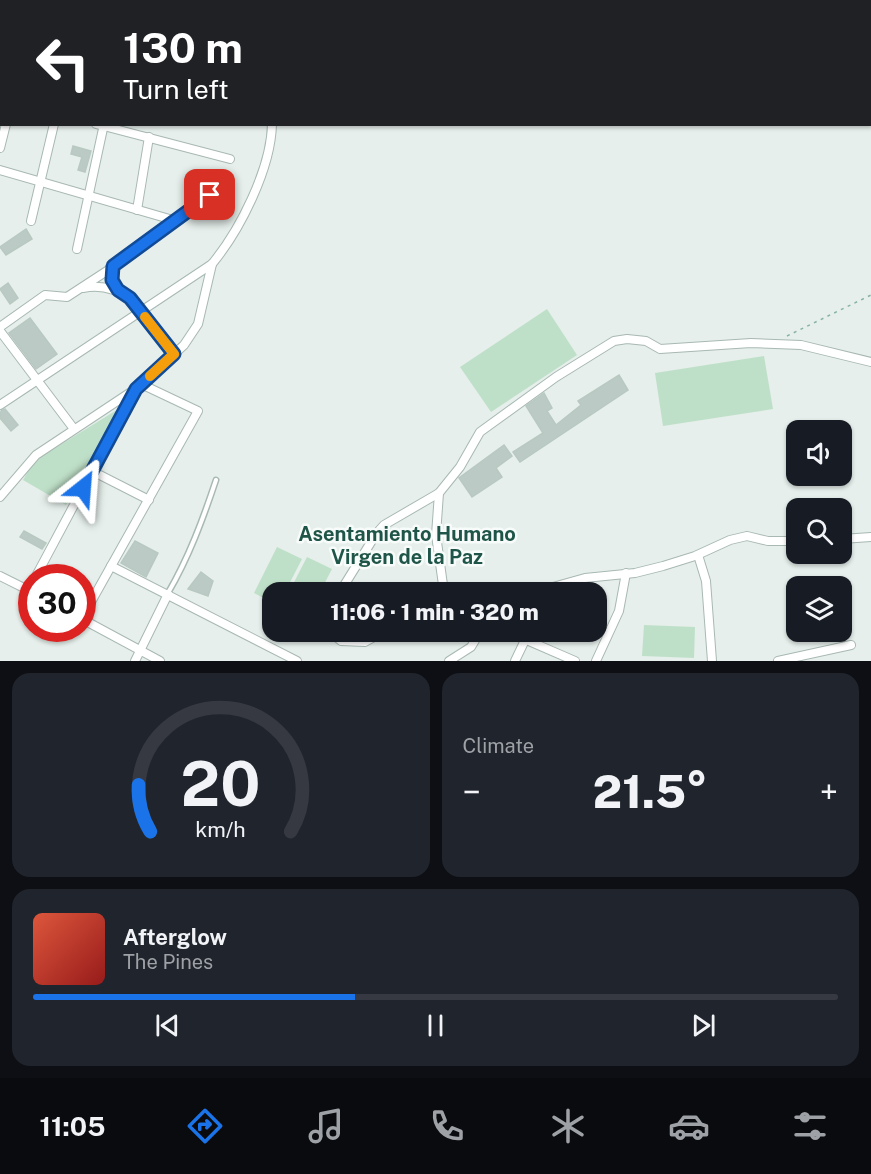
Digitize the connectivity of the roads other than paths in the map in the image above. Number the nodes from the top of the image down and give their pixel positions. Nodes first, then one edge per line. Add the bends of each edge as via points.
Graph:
1 (6, 126) edge
2 (54, 126) edge
3 (102, 126) edge
4 (106, 126) edge
5 (272, 126) edge
6 (149, 138) junction
7 (0, 148) edge
8 (230, 159) dead end
9 (0, 170) edge
10 (41, 182) junction
11 (210, 195) dead end
12 (88, 196) junction
13 (137, 210) junction
14 (173, 220) junction
15 (31, 221) dead end
16 (77, 249) dead end
17 (212, 264) junction
18 (113, 266) junction
19 (78, 289) junction
20 (118, 290) junction
21 (140, 311) junction
22 (0, 327) edge
23 (0, 331) edge
24 (174, 354) junction
25 (871, 362) edge
26 (37, 380) junction
27 (138, 386) junction
28 (0, 405) edge
29 (74, 429) junction
30 (92, 471) junction
31 (216, 480) dead end
32 (439, 493) junction
33 (0, 497) edge
34 (148, 500) junction
35 (871, 537) edge
36 (852, 538) edge
37 (786, 541) edge
38 (698, 555) junction
39 (42, 564) edge
40 (111, 566) junction
41 (626, 573) junction
42 (0, 576) edge
43 (346, 582) edge
44 (443, 582) edge
45 (570, 582) edge
46 (18, 584) edge
47 (96, 593) edge
48 (168, 594) junction
49 (96, 627) edge
50 (474, 642) edge
51 (524, 642) edge
52 (535, 642) edge
53 (851, 645) dead end
54 (141, 651) junction
55 (294, 660) edge
56 (135, 661) edge
57 (160, 661) edge
58 (449, 661) edge
59 (515, 661) edge
60 (575, 661) edge
61 (596, 661) edge
62 (712, 661) edge
63 (778, 661) edge

1 - 7 street
2 - 10 street
3 - 12 street
4 - 6 street
5 - 17 street via 258,182 230,241
6 - 8 street
6 - 13 street
9 - 10 street
10 - 12 street
10 - 15 street
11 - 14 street
12 - 13 street
12 - 16 street
13 - 14 street
14 - 18 street
17 - 21 street
17 - 24 street via 198,324
18 - 19 street
18 - 20 street via 112,280
19 - 20 street via 94,286
19 - 22 street via 61,298 45,296
20 - 21 street
21 - 24 street
21 - 26 street
23 - 26 street
24 - 27 street
25 - 32 street via 801,345 660,349 646,341 614,341 490,423
26 - 28 street
26 - 29 street
27 - 29 street
27 - 30 street
27 - 34 street via 198,411
29 - 33 street via 29,461
30 - 34 street
30 - 39 street
31 - 48 lane via 206,514
32 - 43 street via 384,525
32 - 44 street via 436,535
34 - 40 street
35 - 36 street
37 - 38 street via 747,536
38 - 41 street
38 - 62 street via 706,581
40 - 47 street
40 - 48 street
41 - 45 street
41 - 61 street via 620,611
42 - 46 street
48 - 54 street
48 - 55 street
49 - 54 street
50 - 58 street
51 - 59 street
52 - 60 street
53 - 63 street
54 - 56 street
54 - 57 street

